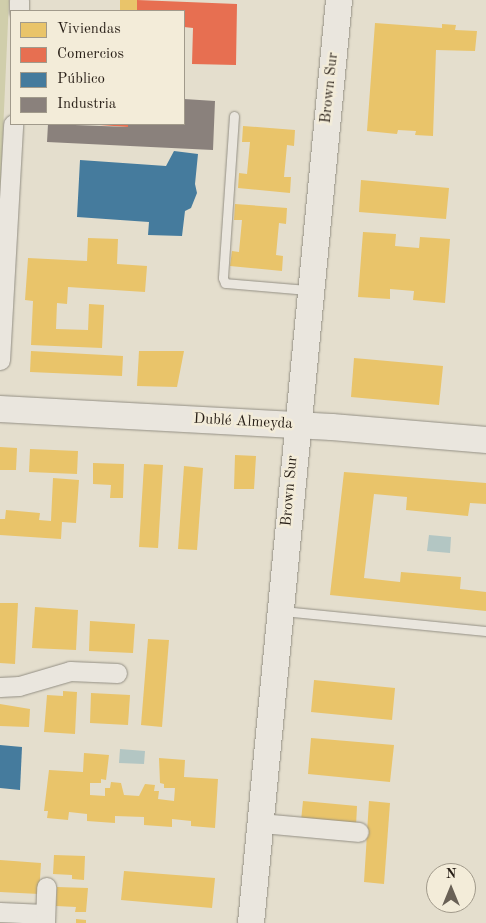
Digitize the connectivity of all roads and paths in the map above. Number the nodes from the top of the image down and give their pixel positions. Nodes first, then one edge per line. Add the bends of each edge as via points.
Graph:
1 (338, 0) edge
2 (234, 116) dead end
3 (13, 125) edge
4 (310, 290) junction
5 (0, 360) edge
6 (0, 409) edge
7 (296, 425) junction
8 (486, 440) edge
9 (280, 610) junction
10 (486, 631) edge
11 (117, 673) dead end
12 (0, 687) edge
13 (261, 823) junction
14 (359, 832) dead end
15 (46, 887) dead end
16 (0, 912) edge
17 (45, 918) edge
18 (252, 923) edge

1 - 4 street, Brown Sur
2 - 4 lane via 222,278 225,283
3 - 5 street
4 - 7 street, Brown Sur
6 - 7 street, Dublé Almeyda
7 - 8 street, Dublé Almeyda
7 - 9 street, Brown Sur
9 - 10 lane
9 - 13 street, Brown Sur
11 - 12 street via 70,671 20,686
13 - 14 street
13 - 18 street, Brown Sur
15 - 17 street
16 - 17 street

